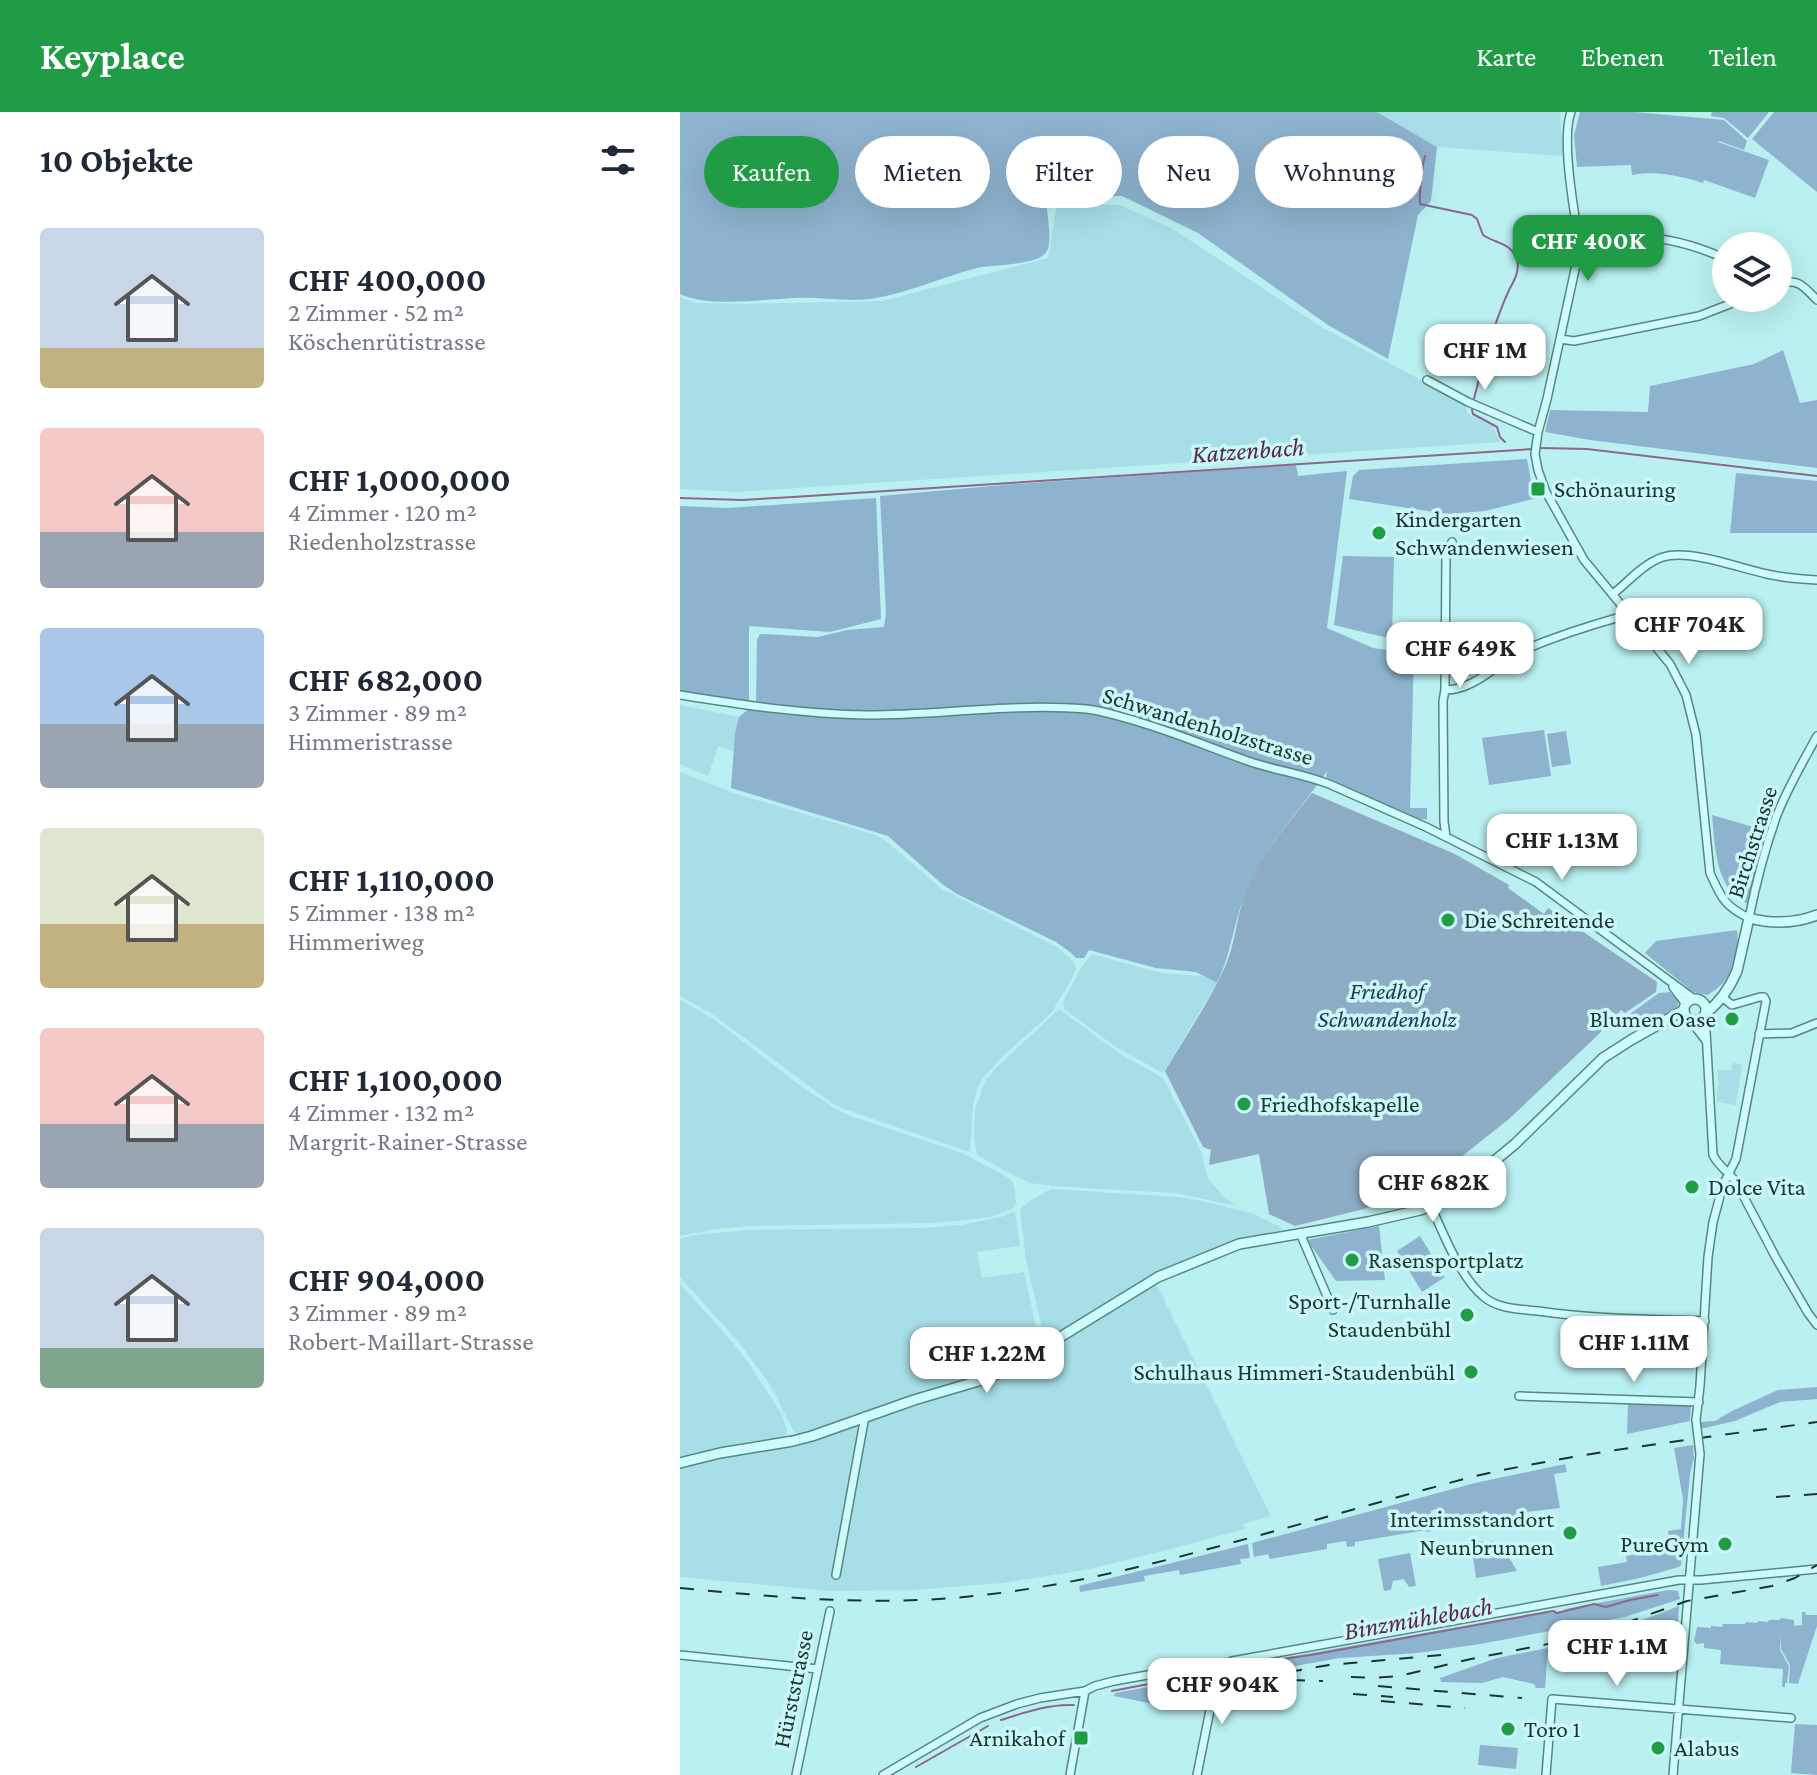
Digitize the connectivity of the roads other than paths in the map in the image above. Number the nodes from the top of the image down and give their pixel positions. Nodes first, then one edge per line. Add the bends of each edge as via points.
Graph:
1 (1569, 113) edge
2 (1579, 241) junction
3 (1712, 253) edge
4 (1792, 282) edge
5 (1817, 300) edge
6 (1712, 312) edge
7 (1560, 339) junction
8 (1427, 380) dead end
9 (1538, 432) junction
10 (1452, 542) dead end
11 (1817, 580) edge
12 (1613, 594) junction
13 (1628, 612) junction
14 (1445, 690) junction
15 (680, 695) edge
16 (1817, 736) edge
17 (1446, 836) junction
18 (1817, 915) edge
19 (1749, 918) junction
20 (1722, 997) junction
21 (1694, 1011) junction
22 (1817, 1023) edge
23 (1759, 1034) junction
24 (1729, 1172) junction
25 (1431, 1207) junction
26 (1300, 1233) junction
27 (1333, 1310) dead end
28 (1705, 1321) junction
29 (1817, 1325) edge
30 (1519, 1396) dead end
31 (1699, 1402) junction
32 (865, 1416) junction
33 (680, 1463) edge
34 (1817, 1569) edge
35 (836, 1575) dead end
36 (1689, 1580) junction
37 (830, 1611) dead end
38 (680, 1655) edge
39 (818, 1669) junction
40 (1218, 1670) junction
41 (1085, 1691) junction
42 (1678, 1709) junction
43 (1791, 1718) dead end
44 (796, 1775) edge
45 (883, 1775) edge
46 (1070, 1775) edge
47 (1197, 1775) edge
48 (1546, 1775) edge
49 (1673, 1775) edge

1 - 2 street
2 - 3 street via 1658,238
2 - 7 street
4 - 5 street
6 - 7 street via 1574,341
7 - 9 street
8 - 9 street
9 - 12 street via 1535,454 1542,484 1584,560
10 - 14 street via 1446,552
11 - 12 street via 1672,555 1649,565
12 - 13 street
13 - 14 street via 1545,640 1461,689
13 - 19 street via 1670,664 1686,695 1696,735 1710,873 1730,908
14 - 17 street
15 - 17 street, Schwandenholzstrasse via 772,709 868,715 1089,709 1319,780
16 - 19 street, Birchstrasse via 1776,817
17 - 21 street, Schwandenholzstrasse via 1536,882 1670,982
18 - 19 street via 1780,923
19 - 20 street via 1737,971
20 - 21 street via 1718,1004
20 - 23 street via 1732,1005 1764,997
21 - 24 street via 1707,1043 1713,1155
21 - 25 street via 1656,1026 1603,1058 1515,1144
22 - 23 street via 1792,1033
23 - 24 street via 1736,1159
24 - 28 street via 1711,1237
24 - 29 street
25 - 26 street
25 - 28 street via 1472,1285 1487,1300 1562,1315
26 - 27 street
26 - 32 street via 1239,1244 1158,1277 1010,1368
28 - 31 street
30 - 31 street
31 - 36 street, bridge
32 - 33 street via 793,1441
32 - 35 street
34 - 36 street
36 - 40 street via 1232,1661
36 - 42 street
37 - 39 street, Hürststrasse
38 - 39 street
39 - 44 street, Hürststrasse
40 - 41 street via 1192,1667
40 - 47 street
41 - 45 street via 995,1711
41 - 46 street
42 - 43 street
42 - 48 street via 1552,1699
42 - 49 street

